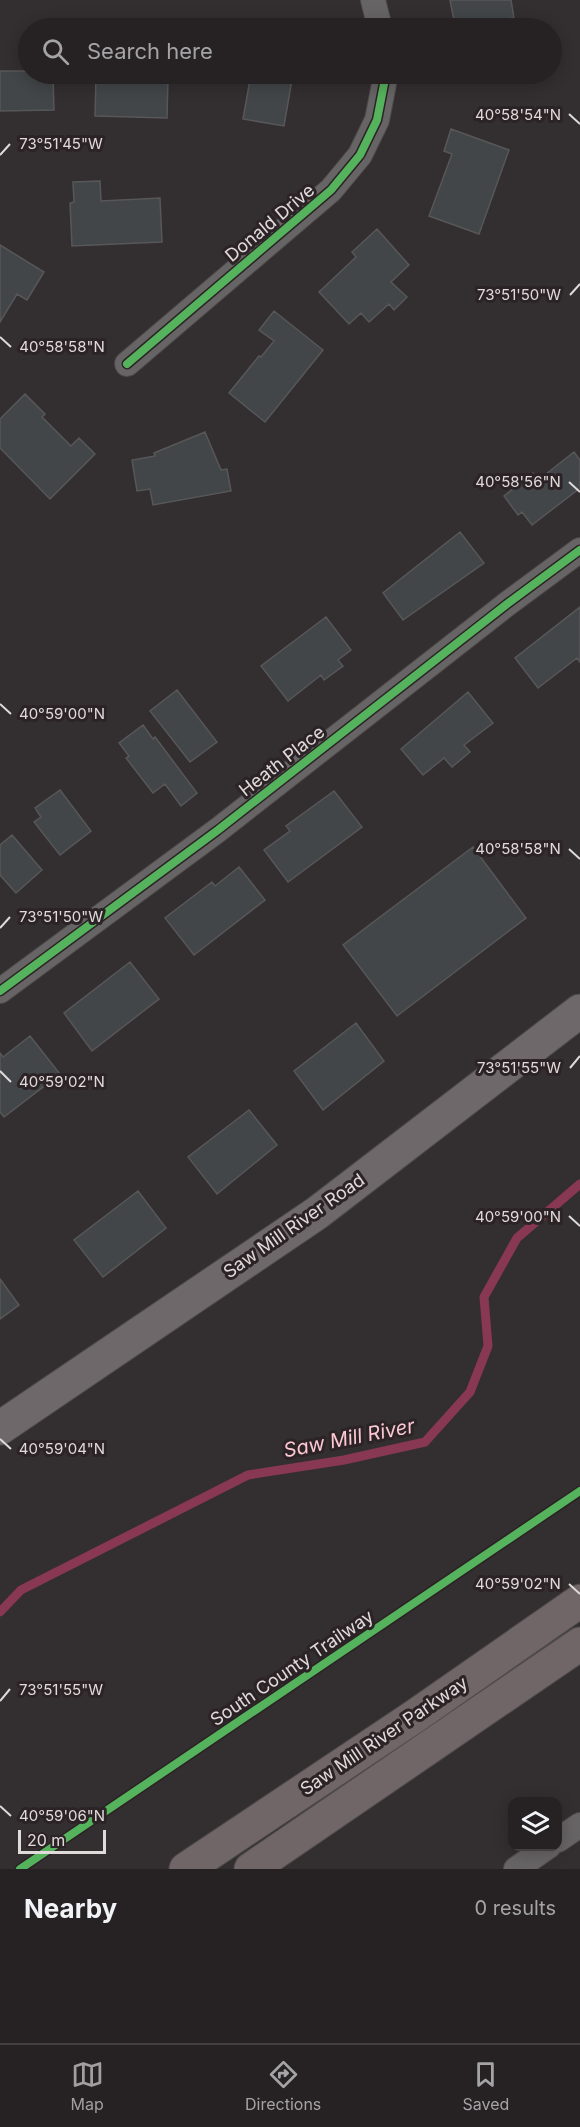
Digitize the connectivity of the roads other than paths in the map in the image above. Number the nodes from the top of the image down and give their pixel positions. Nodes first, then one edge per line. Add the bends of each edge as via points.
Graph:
1 (373, 0) edge
2 (378, 18) edge
3 (384, 84) edge
4 (127, 364) dead end
5 (580, 550) edge
6 (0, 991) edge
7 (580, 1012) edge
8 (0, 1428) edge
9 (580, 1601) edge
10 (580, 1644) edge
11 (580, 1825) edge
12 (562, 1837) edge
13 (542, 1851) edge
14 (186, 1869) edge
15 (250, 1869) edge
16 (516, 1869) edge

1 - 2 street
3 - 4 street, Donald Drive via 377,120 360,155 331,190
5 - 6 street, Heath Place via 218,830
7 - 8 main road, Saw Mill River Road via 317,1213
9 - 14 highway, Saw Mill River Parkway
10 - 15 highway, Saw Mill River Parkway
11 - 12 street
13 - 16 street

